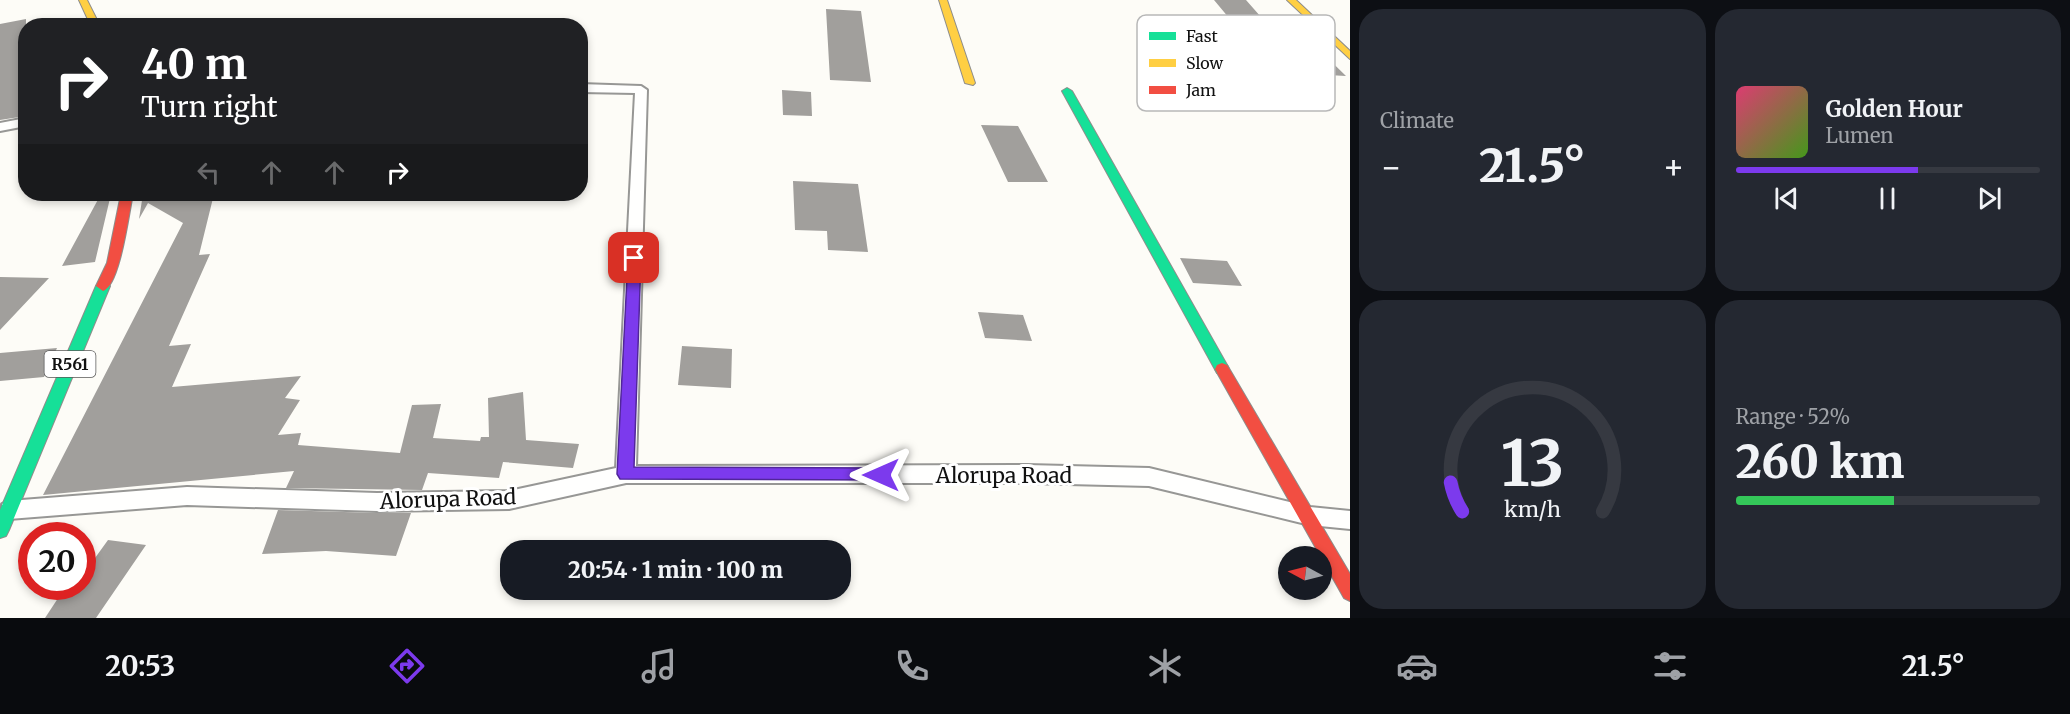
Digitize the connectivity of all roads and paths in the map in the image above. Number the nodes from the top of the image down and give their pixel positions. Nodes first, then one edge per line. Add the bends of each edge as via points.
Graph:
1 (83, 0) edge
2 (943, 0) edge
3 (1291, 0) edge
4 (1307, 15) edge
5 (92, 18) edge
6 (1335, 42) edge
7 (1350, 56) edge
8 (970, 83) dead end
9 (588, 88) edge
10 (1067, 91) dead end
11 (18, 124) edge
12 (0, 127) edge
13 (126, 201) edge
14 (626, 474) junction
15 (8, 510) junction
16 (1310, 516) junction
17 (1350, 520) edge
18 (0, 530) edge
19 (1350, 592) edge

1 - 5 street
2 - 8 street
3 - 4 street
6 - 7 street
9 - 14 lane via 641,90
10 - 16 street via 1262,440
11 - 12 lane
13 - 15 street, R561 via 113,263
14 - 15 lane, Alorupa Road via 509,500 377,502 186,496
14 - 16 lane, Alorupa Road via 1149,477
15 - 18 street, R561
16 - 17 lane, Alorupa Road
16 - 19 street

